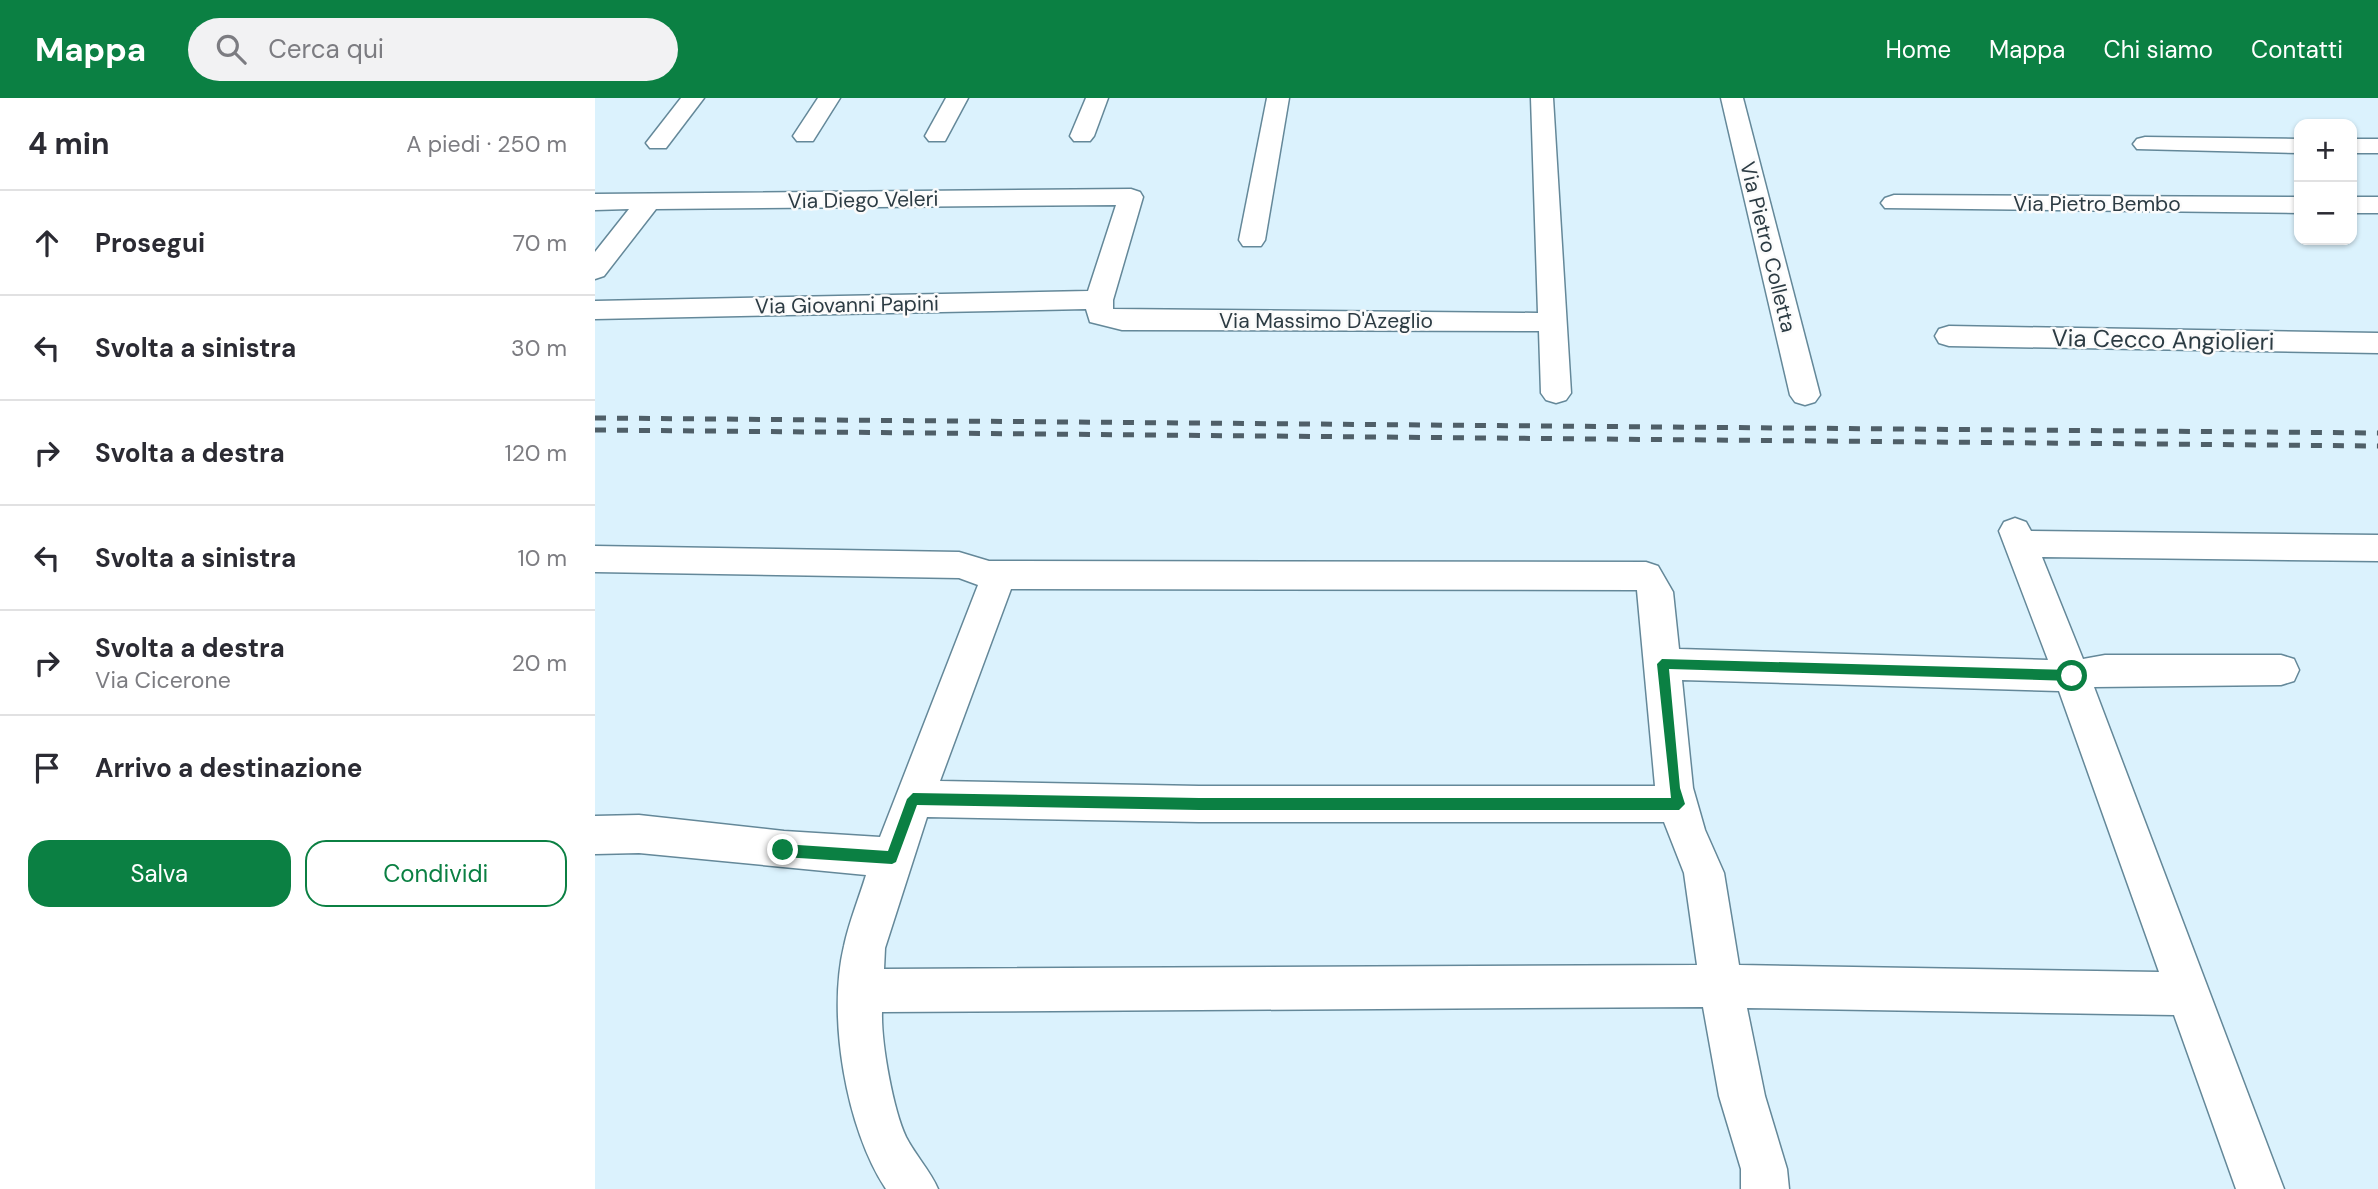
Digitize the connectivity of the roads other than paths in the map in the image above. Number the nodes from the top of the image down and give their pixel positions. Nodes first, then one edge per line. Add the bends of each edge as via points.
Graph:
1 (692, 98) edge
2 (829, 98) edge
3 (957, 98) edge
4 (1097, 98) edge
5 (1278, 98) edge
6 (1542, 98) edge
7 (1732, 98) edge
8 (805, 136) dead end
9 (937, 136) dead end
10 (1082, 136) dead end
11 (658, 143) dead end
12 (2145, 144) dead end
13 (2294, 146) edge
14 (2357, 146) edge
15 (2378, 146) edge
16 (595, 202) edge
17 (648, 202) junction
18 (1894, 203) dead end
19 (2294, 205) edge
20 (2357, 205) edge
21 (2378, 205) edge
22 (1252, 240) dead end
23 (595, 270) edge
24 (1099, 307) junction
25 (595, 310) edge
26 (1553, 322) junction
27 (1948, 336) dead end
28 (2378, 343) edge
29 (1556, 393) dead end
30 (1805, 395) dead end
31 (2378, 548) edge
32 (595, 559) edge
33 (999, 575) junction
34 (1662, 664) junction
35 (2281, 670) dead end
36 (2072, 676) junction
37 (913, 799) junction
38 (1679, 804) junction
39 (595, 835) edge
40 (892, 858) junction
41 (1721, 986) junction
42 (860, 991) junction
43 (2186, 994) junction
44 (913, 1189) edge
45 (1765, 1189) edge
46 (2260, 1189) edge

1 - 11 street
2 - 8 street
3 - 9 street
4 - 10 street
5 - 22 street
6 - 26 street
7 - 30 street, Via Pietro Colletta
12 - 13 street
14 - 15 street
16 - 17 street, Via Diego Veleri
17 - 23 street
17 - 24 street, Via Diego Veleri via 1131,197
18 - 19 street, Via Pietro Bembo
20 - 21 street
24 - 25 street, Via Giovanni Papini
24 - 26 street, Via Massimo D'Azeglio via 1122,321
26 - 29 street
27 - 28 street, Via Cecco Angiolieri
31 - 36 street via 2018,538
32 - 33 street via 959,565
33 - 34 street via 1646,576 1656,592
33 - 37 street
34 - 36 street
34 - 38 street
35 - 36 street via 2105,670
36 - 43 street
37 - 38 street
37 - 40 street
38 - 41 street via 1704,873
39 - 40 street via 639,834
40 - 42 street via 864,948
41 - 42 street
41 - 43 street
41 - 45 street
42 - 44 street via 867,1078 886,1147
43 - 46 street

